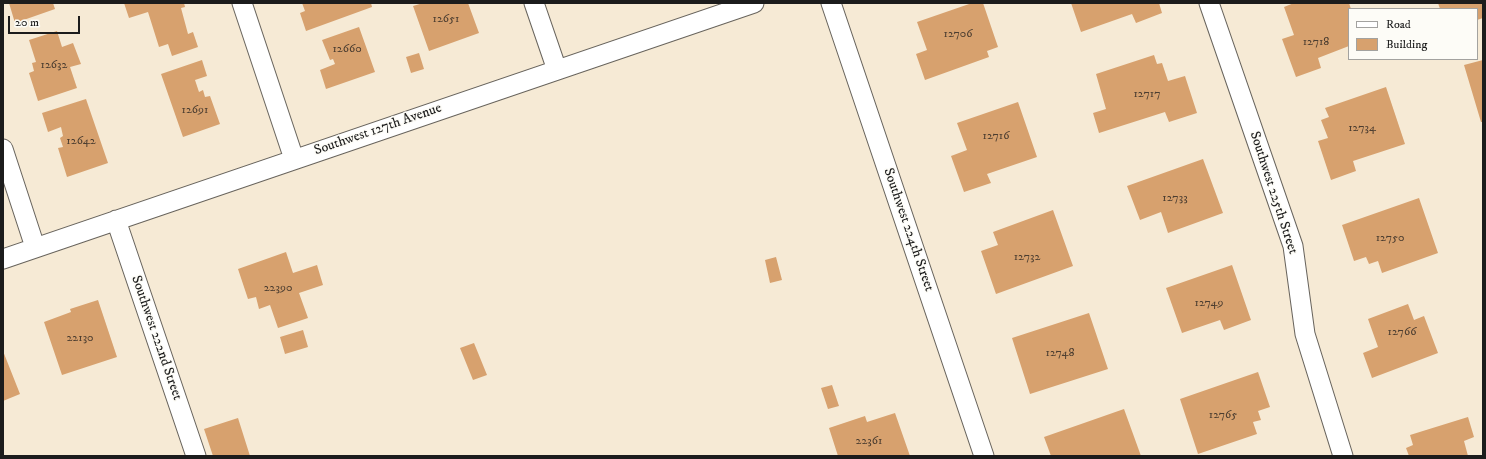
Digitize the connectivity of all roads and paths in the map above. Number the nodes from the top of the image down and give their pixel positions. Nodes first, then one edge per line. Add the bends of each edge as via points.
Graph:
1 (242, 3) edge
2 (534, 3) edge
3 (754, 3) edge
4 (831, 3) edge
5 (1210, 3) edge
6 (557, 70) junction
7 (3, 149) edge
8 (294, 159) junction
9 (116, 220) junction
10 (35, 247) junction
11 (3, 259) edge
12 (196, 456) edge
13 (984, 456) edge
14 (1343, 456) edge

1 - 8 street
2 - 6 street
3 - 6 street, Southwest 127th Avenue
4 - 13 street, Southwest 224th Street
5 - 14 street, Southwest 225th Street via 1293,246 1305,334
6 - 8 street, Southwest 127th Avenue
7 - 10 street
8 - 9 street, Southwest 127th Avenue
9 - 10 street, Southwest 127th Avenue
9 - 12 street, Southwest 222nd Street
10 - 11 street, Southwest 127th Avenue

